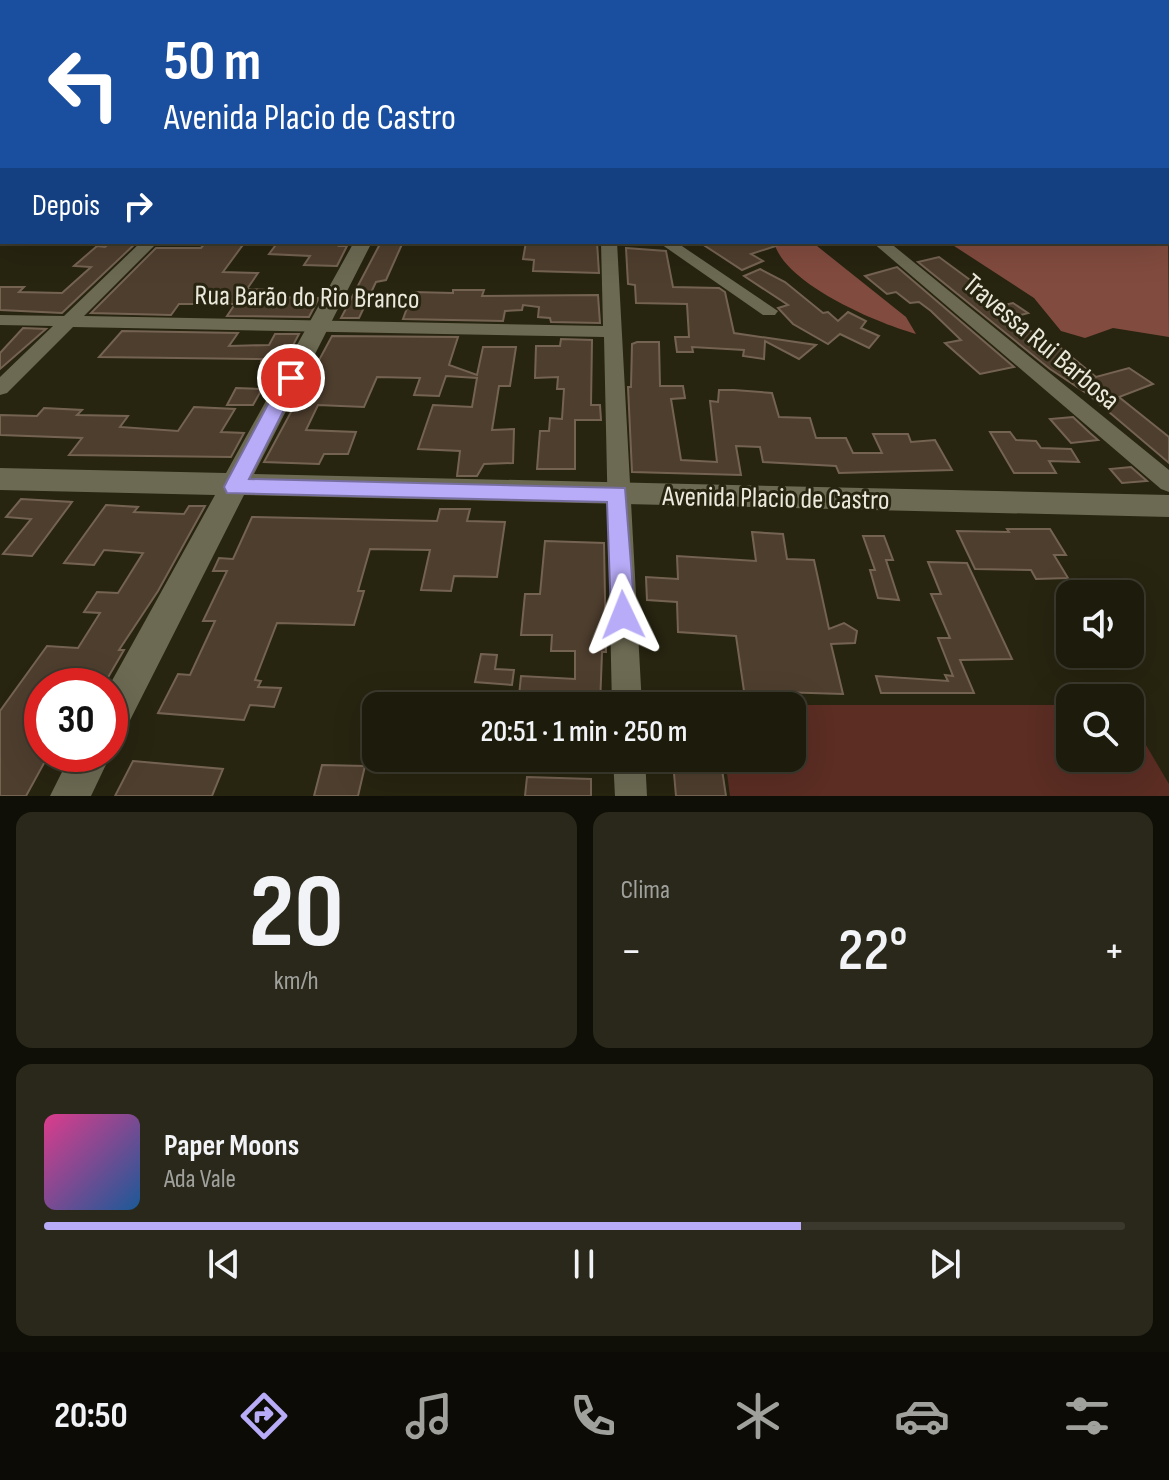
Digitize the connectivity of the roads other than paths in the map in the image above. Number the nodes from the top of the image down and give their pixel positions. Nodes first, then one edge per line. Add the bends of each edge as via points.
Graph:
1 (148, 244) edge
2 (362, 244) edge
3 (609, 244) edge
4 (669, 244) edge
5 (882, 244) edge
6 (769, 311) dead end
7 (0, 320) edge
8 (68, 321) junction
9 (320, 323) junction
10 (612, 332) junction
11 (0, 388) edge
12 (0, 479) edge
13 (1169, 483) edge
14 (234, 487) junction
15 (617, 494) junction
16 (1169, 506) edge
17 (128, 687) edge
18 (626, 692) edge
19 (83, 772) edge
20 (630, 772) edge
21 (70, 796) edge
22 (631, 796) edge

1 - 8 street
2 - 9 street
3 - 10 street
4 - 6 street
5 - 13 street, Travessa Rui Barbosa
7 - 8 street, Rua Barão do Rio Branco
8 - 9 street, Rua Barão do Rio Branco
8 - 11 street
9 - 10 street, Rua Barão do Rio Branco
9 - 14 street
10 - 15 street
12 - 14 street, Avenida Placio de Castro
14 - 15 street, Avenida Placio de Castro
14 - 17 street
15 - 16 street, Avenida Placio de Castro
15 - 18 street
19 - 21 street
20 - 22 street

